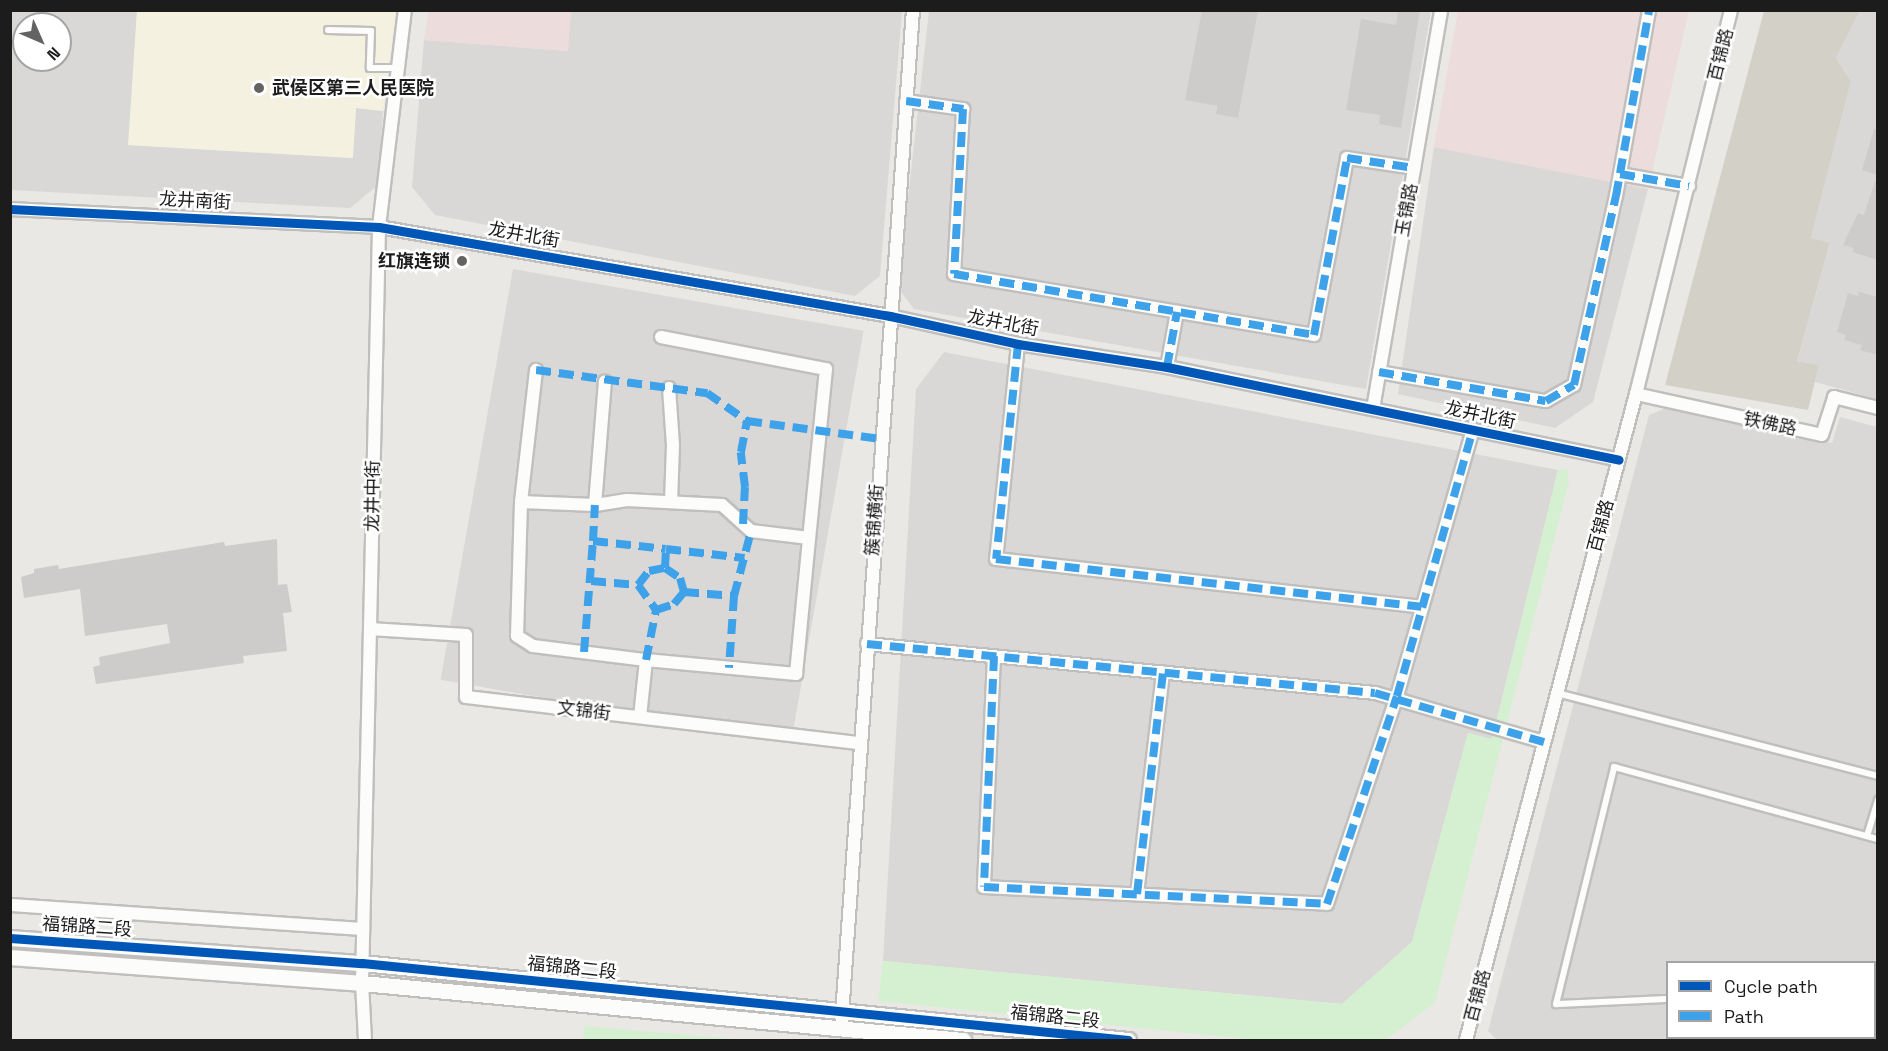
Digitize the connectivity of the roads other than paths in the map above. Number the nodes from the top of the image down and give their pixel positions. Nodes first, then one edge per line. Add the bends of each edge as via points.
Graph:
1 (405, 10) edge
2 (913, 10) edge
3 (1441, 10) edge
4 (1649, 10) edge
5 (1731, 10) edge
6 (328, 30) dead end
7 (398, 68) junction
8 (906, 101) junction
9 (1414, 168) junction
10 (1620, 174) junction
11 (1689, 186) junction
12 (10, 209) edge
13 (379, 227) junction
14 (1177, 312) junction
15 (890, 316) junction
16 (661, 337) dead end
17 (1018, 344) junction
18 (1167, 367) junction
19 (536, 370) dead end
20 (1379, 372) junction
21 (605, 381) dead end
22 (669, 388) dead end
23 (1636, 394) junction
24 (1878, 408) edge
25 (1373, 409) junction
26 (1473, 430) junction
27 (1619, 460) junction
28 (521, 502) junction
29 (671, 502) junction
30 (595, 505) junction
31 (809, 538) junction
32 (1421, 607) junction
33 (370, 629) junction
34 (867, 644) junction
35 (994, 656) junction
36 (646, 660) junction
37 (1163, 674) junction
38 (1557, 693) junction
39 (1397, 696) junction
40 (640, 717) junction
41 (1544, 742) junction
42 (860, 743) junction
43 (1878, 776) edge
44 (1878, 800) edge
45 (1867, 836) junction
46 (1878, 839) edge
47 (1137, 894) junction
48 (10, 904) edge
49 (363, 929) junction
50 (10, 938) edge
51 (10, 957) edge
52 (362, 963) junction
53 (362, 983) junction
54 (1666, 999) edge
55 (842, 1012) junction
56 (841, 1029) junction
57 (364, 1041) edge
58 (963, 1041) edge
59 (1128, 1041) edge
60 (1466, 1041) edge

1 - 7 street, 龙井中街
2 - 8 street, 簇锦横街
3 - 9 street, 玉锦路
4 - 10 street
5 - 11 street, 百锦路
6 - 7 lane via 371,31 370,68
7 - 13 street, 龙井中街
8 - 14 street via 963,109 954,274
8 - 15 street, 簇锦横街
9 - 14 street via 1347,158 1314,335
9 - 20 street, 玉锦路
10 - 11 street
10 - 20 street via 1574,385 1546,401
11 - 23 street, 百锦路
12 - 13 street, 龙井南街
13 - 15 street, 龙井北街
13 - 33 street, 龙井中街
14 - 18 street
15 - 17 street, 龙井北街
15 - 34 street, 簇锦横街
16 - 31 street via 826,369
17 - 18 street, 龙井北街
17 - 32 street via 996,559
18 - 25 street, 龙井北街
19 - 28 street
20 - 25 street, 玉锦路
21 - 30 street
22 - 29 street
23 - 24 street, 铁佛路 via 1822,435 1834,397
23 - 27 street, 百锦路
25 - 26 street, 龙井北街
26 - 27 street, 龙井北街
26 - 32 street
27 - 38 street, 百锦路
28 - 30 street
28 - 36 street via 518,636 533,646
29 - 30 street via 627,500
29 - 31 street via 722,505 750,531
31 - 36 street via 796,674
32 - 39 street
33 - 40 street, 文锦街 via 466,635 466,697
33 - 49 street, 龙井中街
34 - 35 street
34 - 42 street, 簇锦横街
35 - 37 street
35 - 47 street via 984,887
36 - 40 street
37 - 39 street
37 - 47 street
38 - 41 street, 百锦路
38 - 43 lane
39 - 41 street
39 - 47 street via 1328,904
40 - 42 street, 文锦街
41 - 60 street, 百锦路
42 - 55 street, 簇锦横街
44 - 45 lane
45 - 46 lane
45 - 54 lane via 1614,767 1556,1004
48 - 49 street
49 - 52 street, 龙井中街
50 - 52 street, 福锦路二段
51 - 53 street, 福锦路二段
52 - 53 street, 龙井中街
52 - 55 street, 福锦路二段
53 - 56 street, 福锦路二段
53 - 57 street, 龙井中街
55 - 56 street, 簇锦横街
55 - 59 street, 福锦路二段
56 - 58 street, 福锦路二段

